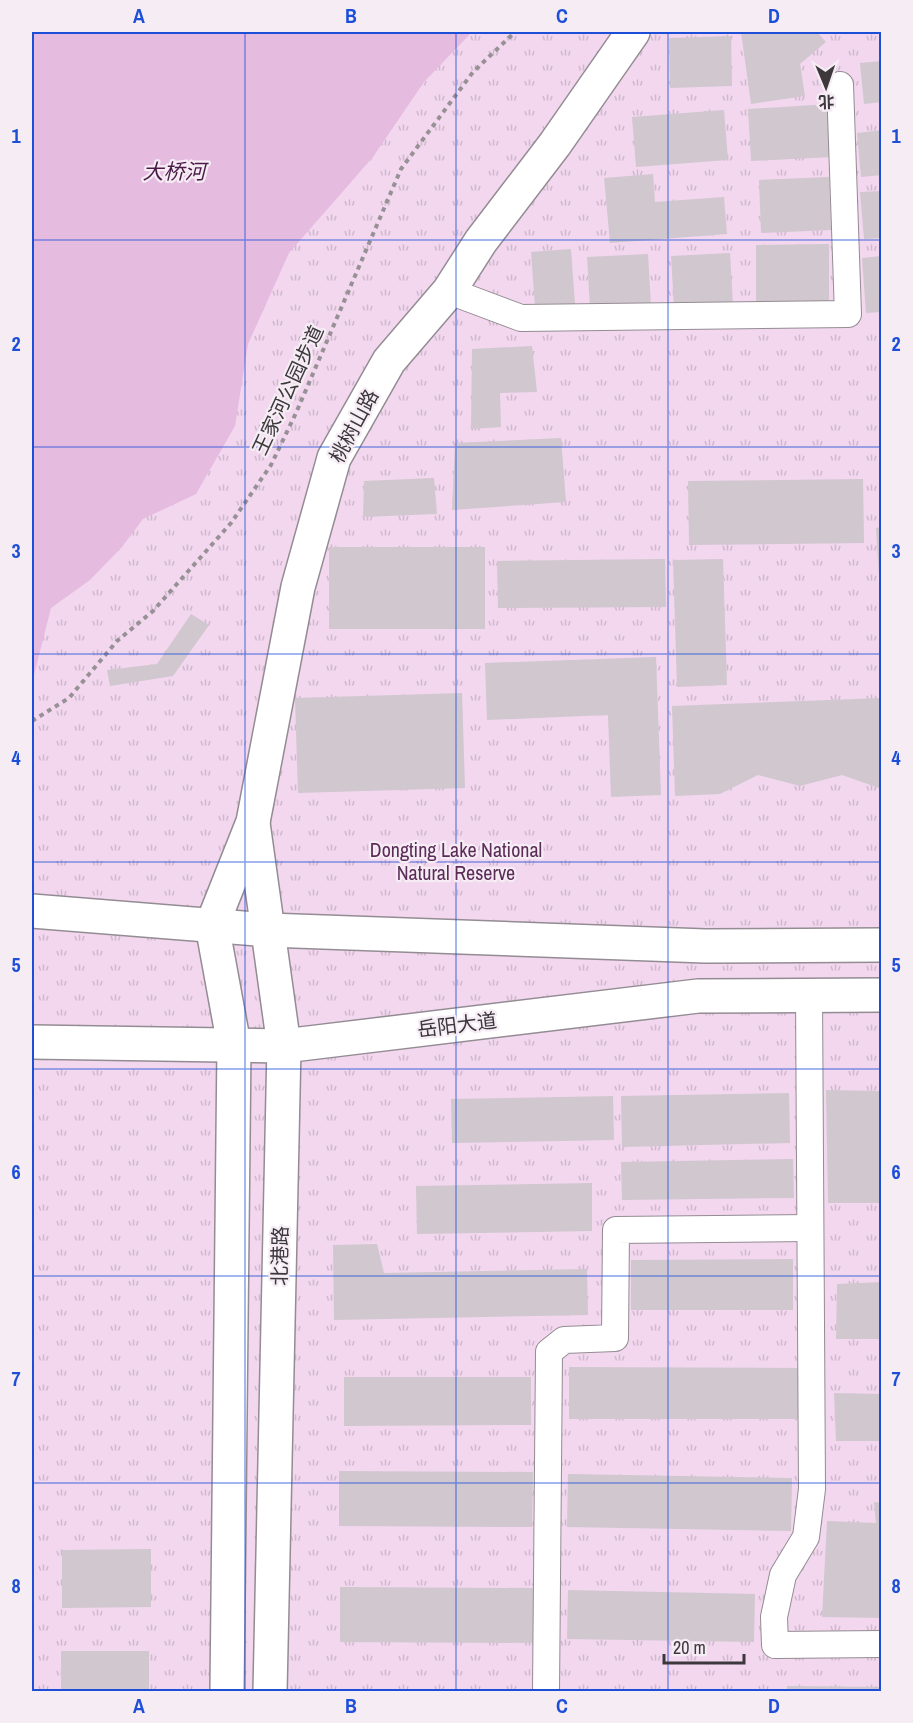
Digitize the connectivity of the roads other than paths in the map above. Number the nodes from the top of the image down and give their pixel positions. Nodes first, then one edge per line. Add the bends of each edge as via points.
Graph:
1 (633, 32) edge
2 (840, 85) dead end
3 (449, 291) junction
4 (253, 822) junction
5 (32, 911) edge
6 (212, 925) junction
7 (268, 930) junction
8 (882, 945) edge
9 (809, 995) junction
10 (882, 995) edge
11 (32, 1042) edge
12 (234, 1045) junction
13 (284, 1046) junction
14 (810, 1228) junction
15 (882, 1644) edge
16 (227, 1692) edge
17 (270, 1692) edge
18 (546, 1692) edge

1 - 3 main road, 桃树山路
2 - 3 street via 848,314 522,318
3 - 4 main road, 桃树山路 via 389,361 334,458 298,587
4 - 6 main road, 桃树山路
4 - 7 main road, 北港路
5 - 6 main road
6 - 7 main road
6 - 12 main road
7 - 8 main road via 705,946
7 - 13 main road, 北港路
9 - 10 main road, 岳阳大道
9 - 13 main road, 岳阳大道 via 698,996
9 - 14 street
11 - 12 main road, 岳阳大道
12 - 13 main road, 岳阳大道
12 - 16 main road
13 - 17 main road, 北港路
14 - 15 street via 812,1489 806,1536 783,1575 774,1617 775,1645
14 - 18 street via 616,1230 615,1338 564,1340 549,1352

